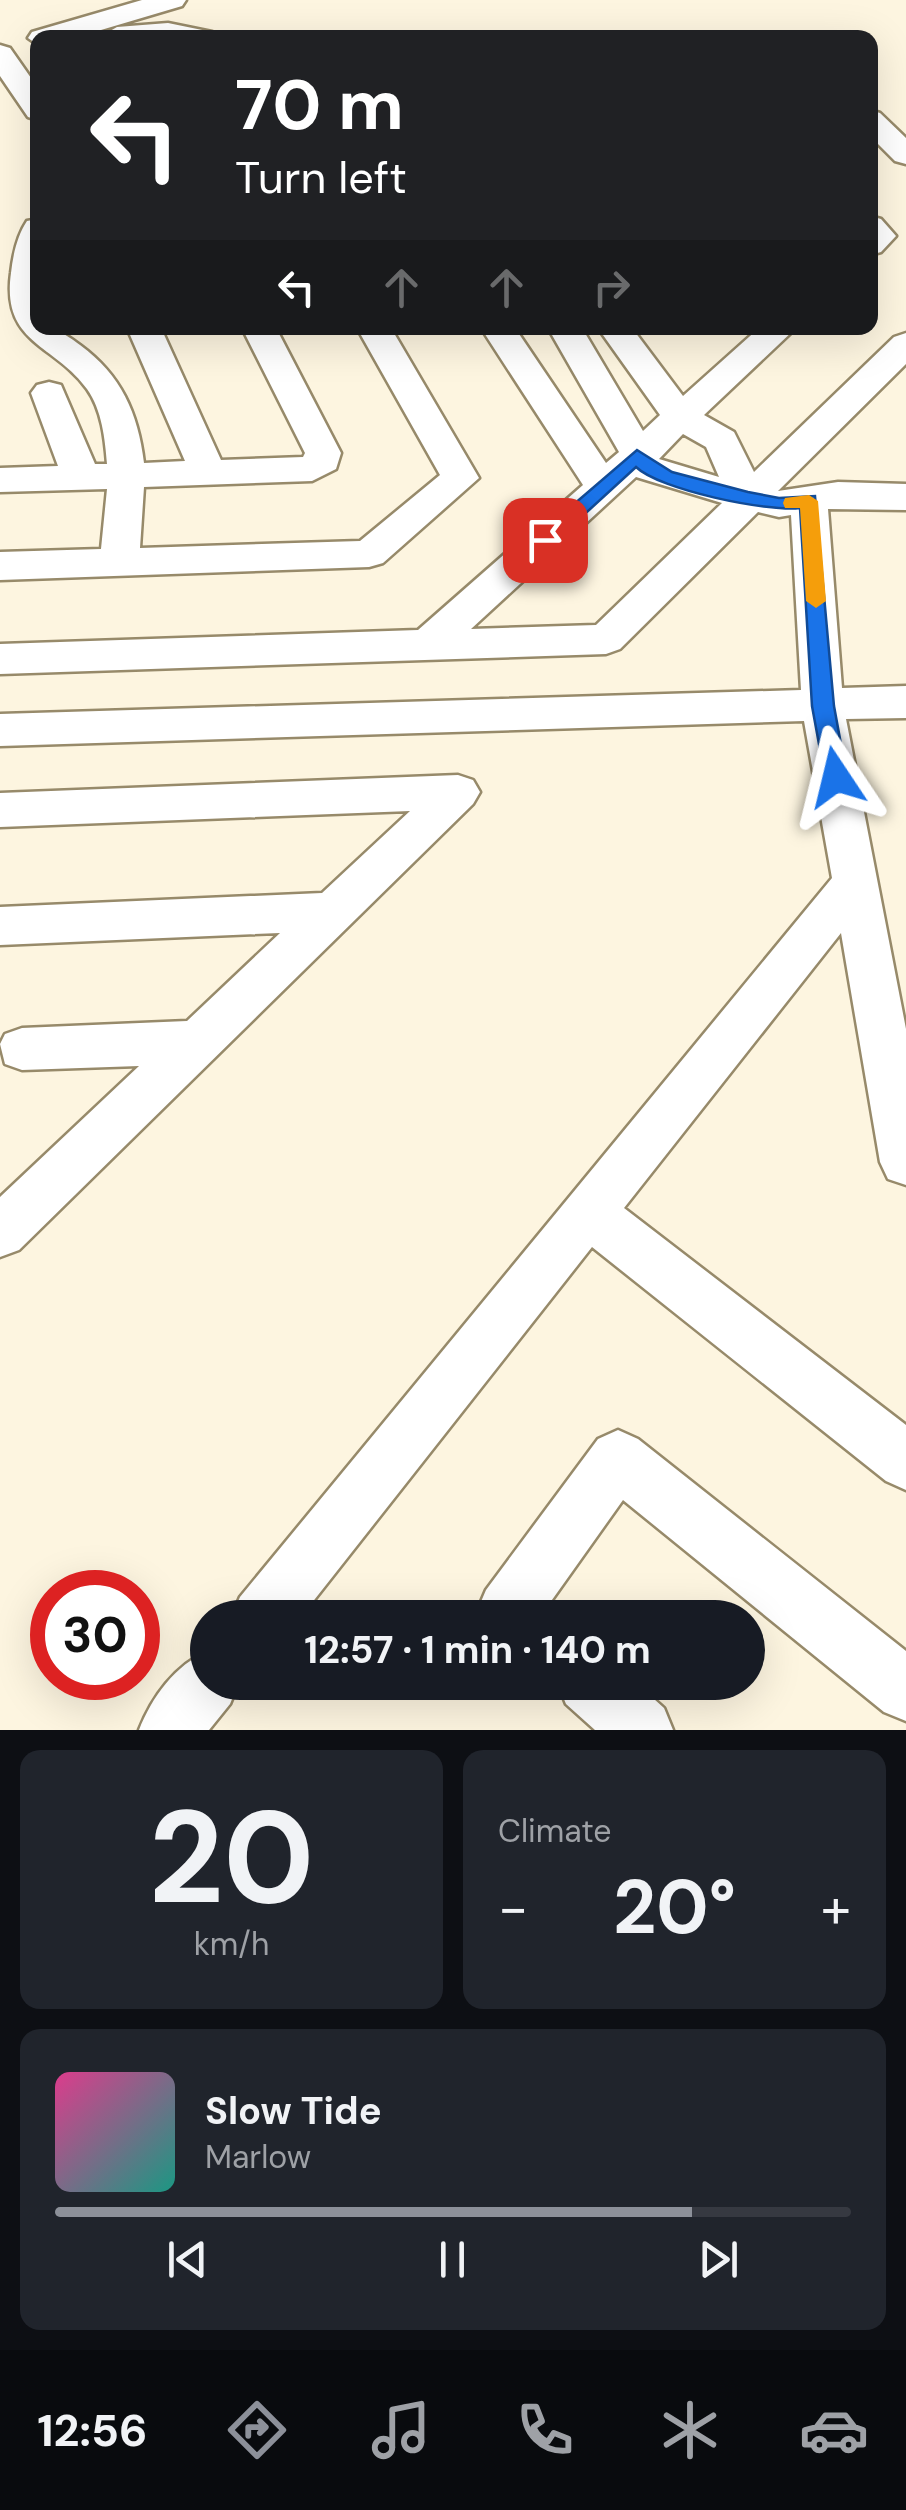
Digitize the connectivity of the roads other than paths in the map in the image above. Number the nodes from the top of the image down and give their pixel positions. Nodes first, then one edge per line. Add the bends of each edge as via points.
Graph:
1 (172, 0) edge
2 (68, 30) edge
3 (30, 43) edge
4 (30, 55) edge
5 (2, 56) edge
6 (30, 99) edge
7 (878, 127) edge
8 (906, 155) edge
9 (30, 268) edge
10 (30, 318) edge
11 (39, 335) edge
12 (147, 335) edge
13 (263, 335) edge
14 (378, 335) edge
15 (503, 335) edge
16 (570, 335) edge
17 (619, 335) edge
18 (771, 335) edge
19 (906, 344) edge
20 (50, 393) dead end
21 (680, 417) junction
22 (637, 456) junction
23 (209, 474) junction
24 (128, 476) junction
25 (81, 478) junction
26 (0, 480) edge
27 (603, 487) junction
28 (906, 496) edge
29 (748, 499) junction
30 (809, 501) junction
31 (119, 562) junction
32 (0, 566) edge
33 (428, 645) junction
34 (0, 659) edge
35 (906, 702) edge
36 (823, 706) junction
37 (0, 730) edge
38 (0, 810) edge
39 (855, 882) junction
40 (333, 912) junction
41 (0, 926) edge
42 (198, 1042) junction
43 (22, 1050) dead end
44 (906, 1162) edge
45 (588, 1212) junction
46 (0, 1232) edge
47 (906, 1461) edge
48 (275, 1600) edge
49 (515, 1600) edge
50 (906, 1690) edge
51 (194, 1700) edge
52 (608, 1700) edge
53 (170, 1730) edge
54 (642, 1730) edge

1 - 2 street
3 - 5 street
4 - 5 street
5 - 6 street
7 - 8 street
9 - 10 street
11 - 24 street via 70,351 111,399
12 - 23 street
13 - 23 street via 323,460 308,470
14 - 31 street via 460,478 368,554
15 - 27 street
16 - 22 street
17 - 21 street
18 - 21 street
19 - 29 street
20 - 25 street
21 - 22 street
21 - 29 street via 722,440
22 - 27 street
22 - 29 street via 665,476
23 - 24 street
24 - 25 street
24 - 31 street
25 - 26 street
27 - 33 street
28 - 30 street via 838,494
29 - 30 street
29 - 33 street via 606,639
30 - 36 street
31 - 32 street
33 - 34 street
35 - 36 street
36 - 37 street
36 - 39 street
38 - 40 street via 458,792
39 - 44 street
39 - 45 street
40 - 41 street
40 - 42 street
42 - 43 street
42 - 46 street
45 - 47 street
45 - 48 street
49 - 50 street via 618,1459
51 - 53 street
52 - 54 street

